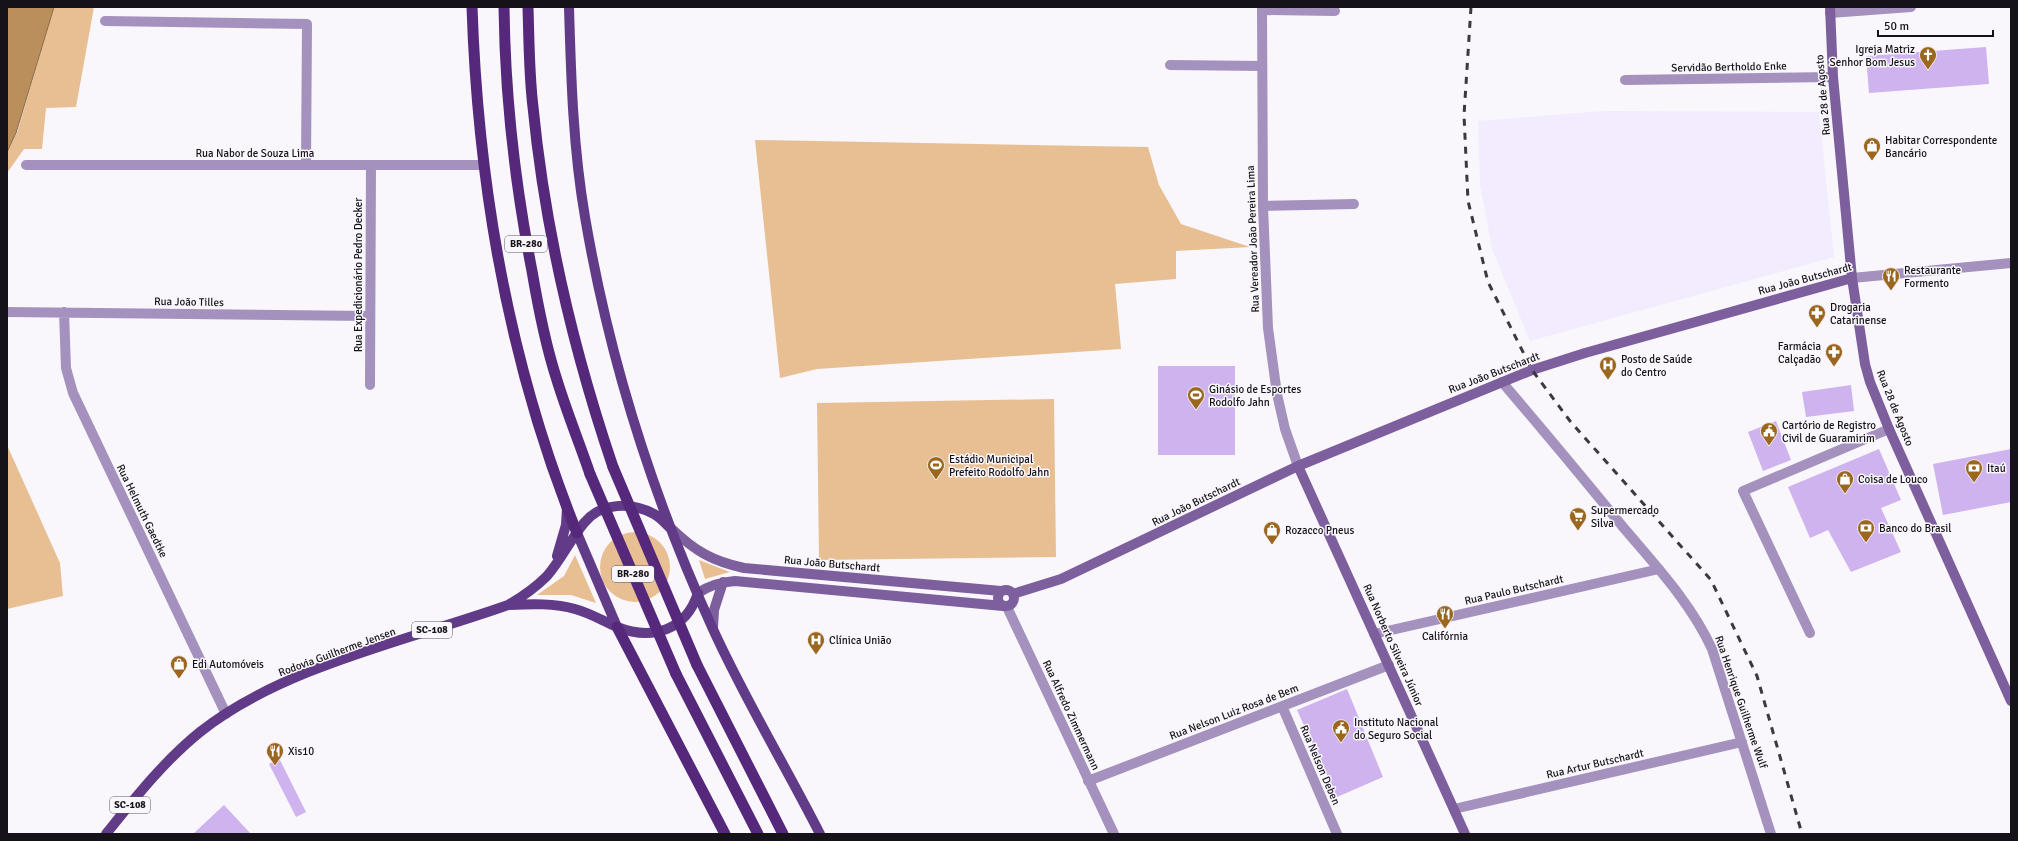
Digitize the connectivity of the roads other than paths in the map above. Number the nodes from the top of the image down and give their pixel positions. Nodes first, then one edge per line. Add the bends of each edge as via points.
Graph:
1 (472, 7) edge
2 (504, 7) edge
3 (528, 7) edge
4 (569, 7) edge
5 (1911, 7) edge
6 (1262, 8) edge
7 (1830, 10) edge
8 (1336, 11) dead end
9 (105, 21) dead end
10 (1170, 65) dead end
11 (1262, 66) junction
12 (1832, 77) junction
13 (1625, 80) dead end
14 (26, 165) dead end
15 (306, 165) junction
16 (371, 165) junction
17 (483, 165) junction
18 (1354, 204) dead end
19 (1263, 206) junction
20 (2011, 263) edge
21 (1852, 278) junction
22 (7, 312) edge
23 (64, 312) junction
24 (370, 316) junction
25 (1502, 382) junction
26 (370, 385) dead end
27 (1889, 429) junction
28 (1298, 466) junction
29 (567, 507) junction
30 (672, 529) junction
31 (577, 533) junction
32 (1659, 569) junction
33 (552, 570) junction
34 (723, 582) junction
35 (1001, 591) junction
36 (698, 593) junction
37 (1013, 594) junction
38 (508, 605) junction
39 (1005, 606) junction
40 (585, 612) junction
41 (617, 627) junction
42 (713, 628) junction
43 (1810, 633) dead end
44 (1374, 634) junction
45 (626, 645) junction
46 (1389, 665) junction
47 (2011, 701) edge
48 (1282, 706) junction
49 (226, 714) junction
50 (1742, 742) junction
51 (1088, 781) junction
52 (1454, 809) junction
53 (106, 834) edge
54 (725, 834) edge
55 (758, 834) edge
56 (782, 834) edge
57 (820, 834) edge
58 (1114, 834) edge
59 (1337, 834) edge
60 (1465, 834) edge
61 (1771, 834) edge

1 - 17 highway via 477,111
2 - 55 highway, BR-280, bridge via 513,156 538,304 556,377 590,474 676,674
3 - 56 highway, BR-280, bridge via 532,106 554,253 574,340 594,409 613,467 697,665
4 - 30 main road via 576,145 584,216 613,350 646,458
5 - 7 street
6 - 8 street
6 - 11 street, Rua Vereador João Pereira Lima
7 - 12 main road, Rua 28 de Agosto
9 - 15 street via 306,24
10 - 11 street
11 - 19 street, Rua Vereador João Pereira Lima
12 - 13 street, Servidão Bertholdo Enke
12 - 21 main road, Rua 28 de Agosto
14 - 15 street, Rua Nabor de Souza Lima
15 - 16 street, Rua Nabor de Souza Lima
16 - 17 street, Rua Nabor de Souza Lima
16 - 24 street, Rua Expedicionário Pedro Decker
17 - 29 highway via 492,232 509,314 526,382
18 - 19 street
19 - 28 street, Rua Vereador João Pereira Lima via 1265,290 1271,361 1285,429
20 - 21 street, Rua João Butschardt
21 - 25 main road, Rua João Butschardt via 1585,353
21 - 27 main road, Rua 28 de Agosto via 1865,364
22 - 23 street, Rua João Tilles
23 - 24 street, Rua João Tilles
23 - 49 street, Rua Helmuth Gaedtke via 66,368 73,393
24 - 26 street, Rua Expedicionário Pedro Decker
25 - 28 main road, Rua João Butschardt
25 - 32 street, Rua Henrique Guilherme Wulf
27 - 43 street via 1743,491
27 - 47 main road, Rua 28 de Agosto
28 - 37 main road, Rua João Butschardt via 1090,566 1061,579
28 - 44 main road, Rua Norberto Silveira Júnior
29 - 31 highway
29 - 33 main road via 561,547
30 - 31 main road via 655,514 624,505 594,514
30 - 35 main road, Rua João Butschardt via 691,547 707,556 744,568
30 - 36 main road
31 - 33 main road, Rodovia Guilherme Jensen / SC-108
31 - 41 main road
32 - 44 street, Rua Paulo Butschardt
32 - 50 street, Rua Henrique Guilherme Wulf via 1701,624 1712,649
33 - 38 main road, Rodovia Guilherme Jensen / SC-108 via 535,587
34 - 36 main road
34 - 39 main road via 735,581
34 - 42 main road via 714,610
35 - 37 main road via 1006,590
35 - 39 main road via 998,598
36 - 41 main road via 694,606 686,617 668,629 651,634
36 - 42 main road
37 - 39 main road via 1014,602
38 - 40 main road, Rodovia Guilherme Jensen / SC-108 via 545,605 574,608
38 - 49 main road, Rodovia Guilherme Jensen / SC-108 via 315,670 269,690
39 - 51 street, Rua Alfredo Zimmermann
40 - 41 main road, Rodovia Guilherme Jensen / SC-108
40 - 45 main road
41 - 45 highway
42 - 57 main road
44 - 46 main road, Rua Norberto Silveira Júnior
45 - 54 highway
46 - 48 street, Rua Nelson Luiz Rosa de Bem
46 - 52 main road, Rua Norberto Silveira Júnior
48 - 51 street, Rua Nelson Luiz Rosa de Bem
48 - 59 street, Rua Nelson Deben
49 - 53 main road, Rodovia Guilherme Jensen / SC-108 via 180,749 153,776
50 - 52 street, Rua Artur Butschardt
50 - 61 street, Rua Henrique Guilherme Wulf
51 - 58 street, Rua Alfredo Zimmermann
52 - 60 main road, Rua Norberto Silveira Júnior

